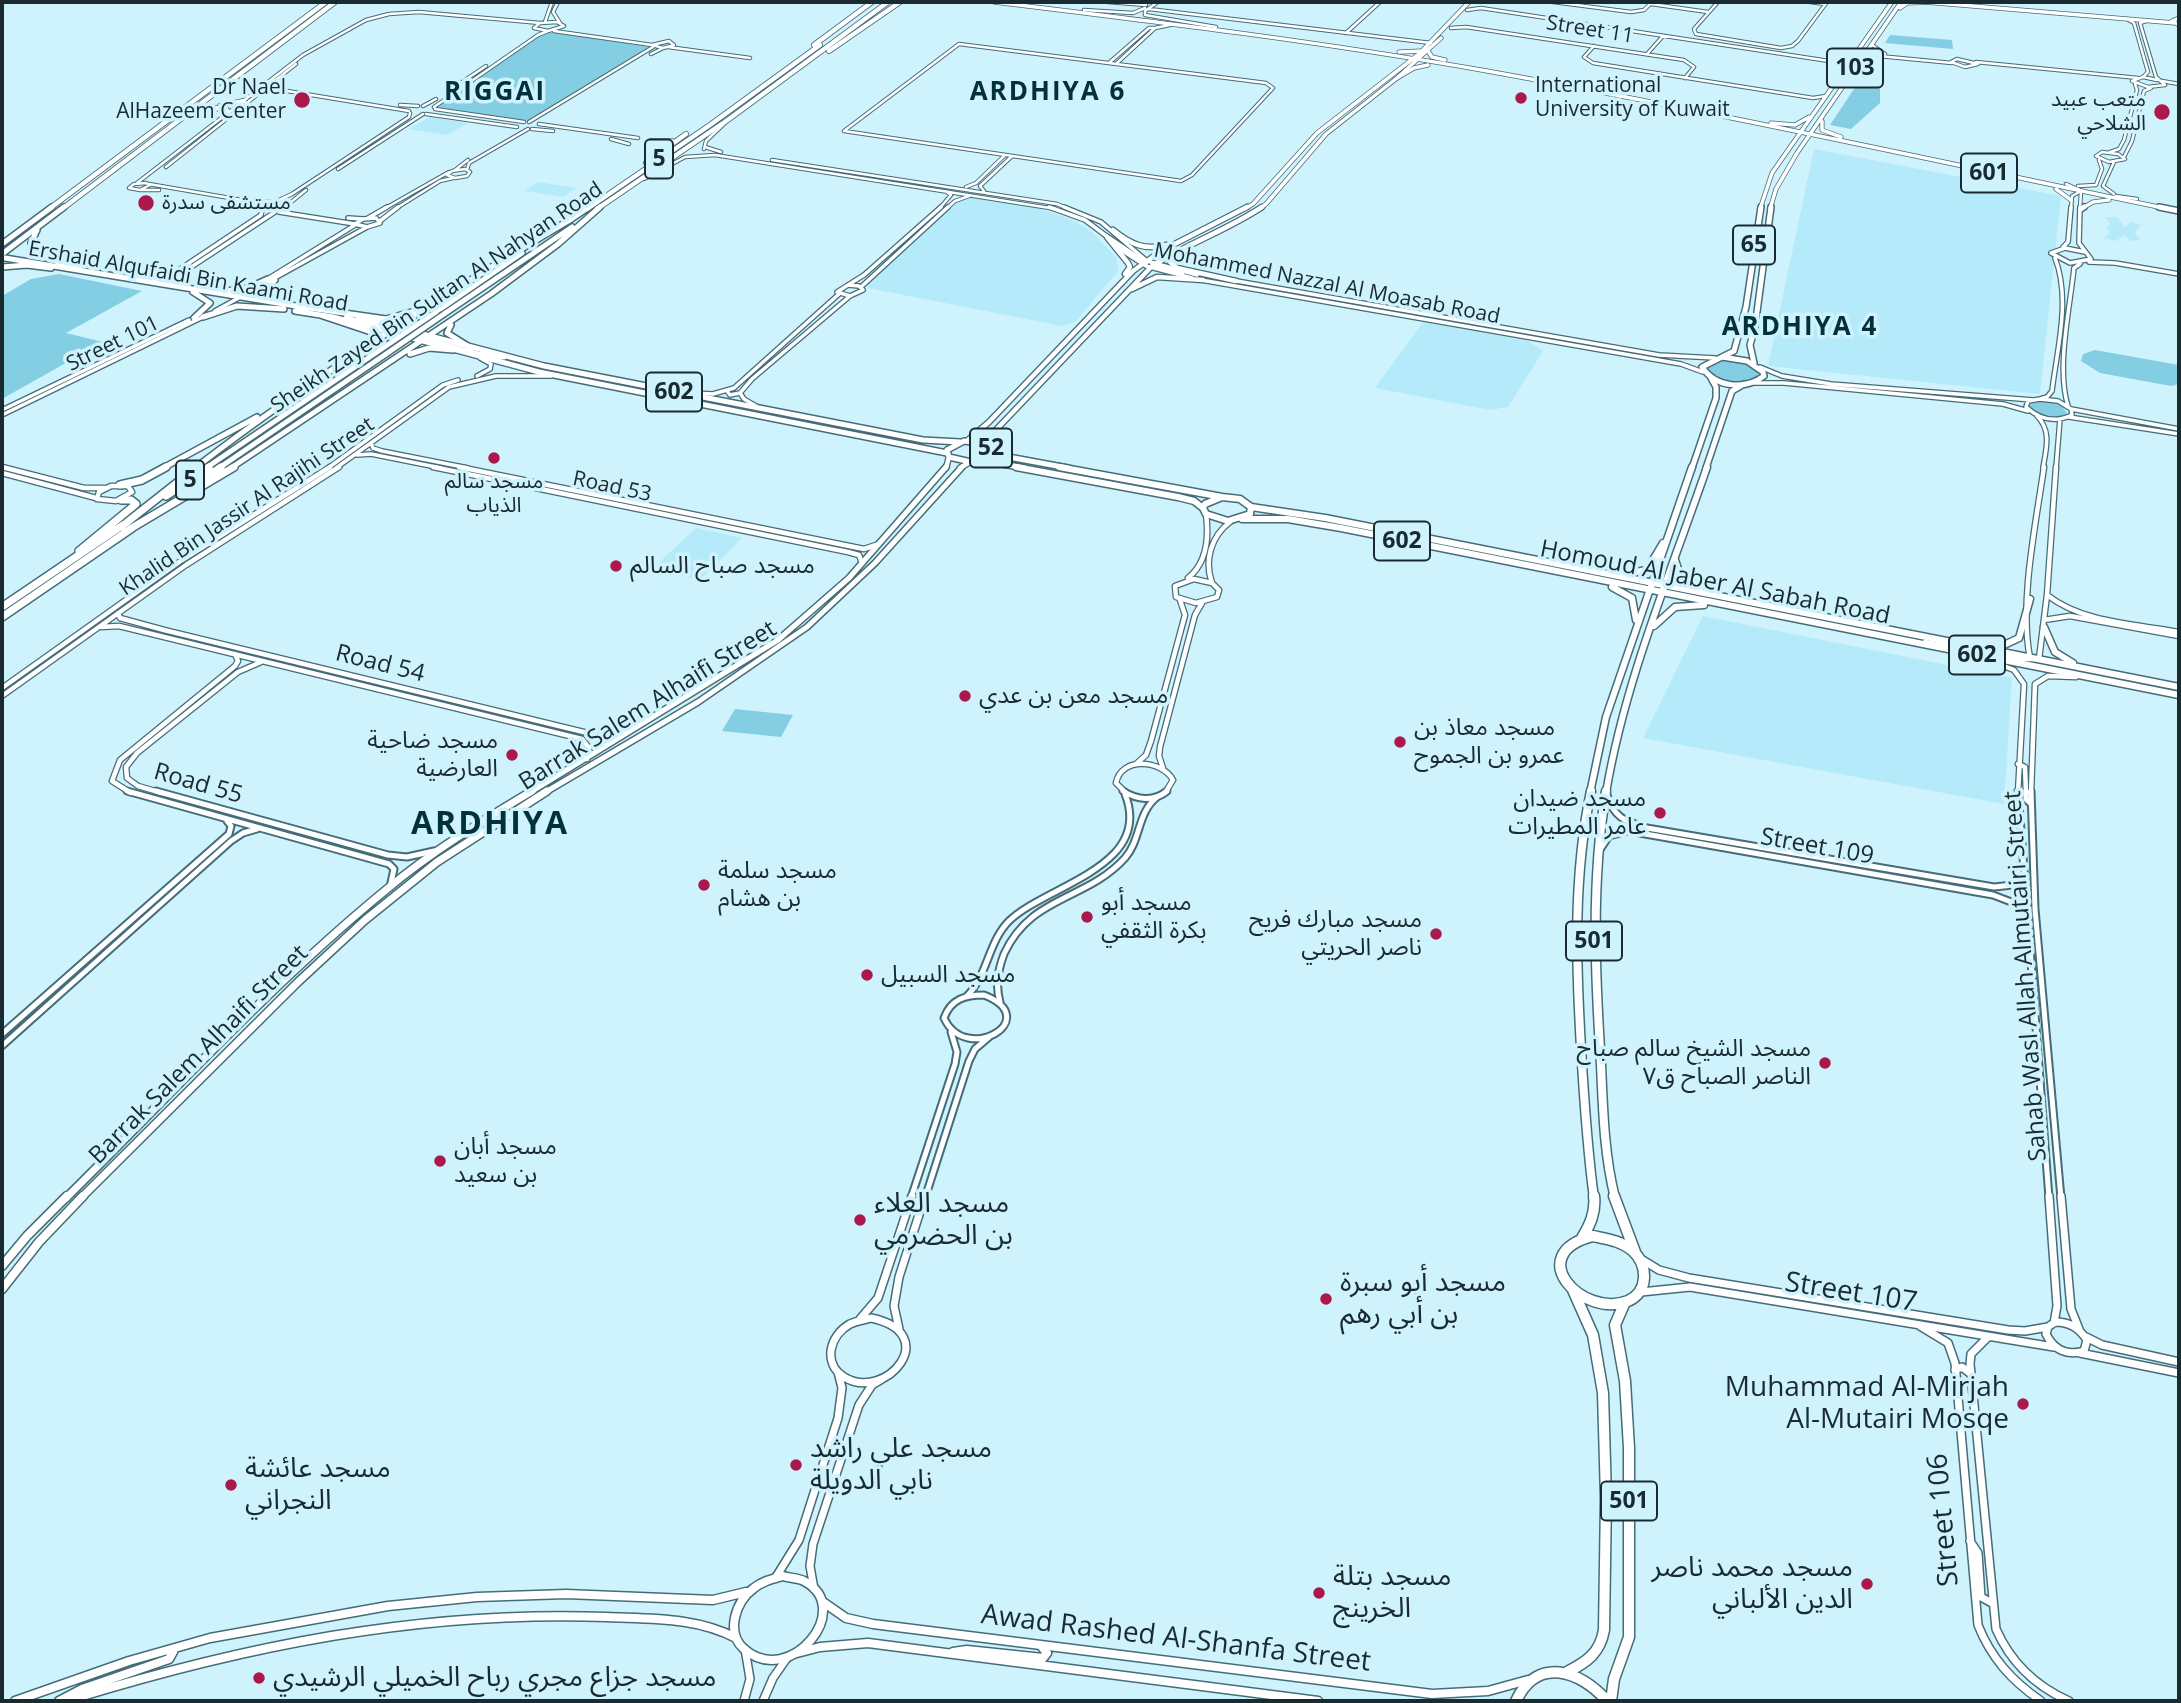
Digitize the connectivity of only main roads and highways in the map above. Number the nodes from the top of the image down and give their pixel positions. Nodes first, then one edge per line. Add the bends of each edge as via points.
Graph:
1 (326, 2) edge
2 (335, 2) edge
3 (868, 2) edge
4 (879, 2) edge
5 (888, 2) edge
6 (900, 2) edge
7 (994, 2) edge
8 (1020, 2) edge
9 (1899, 2) edge
10 (1923, 2) edge
11 (1931, 2) edge
12 (1943, 2) edge
13 (1472, 3) edge
14 (1889, 3) edge
15 (1894, 13) junction
16 (2177, 21) edge
17 (1439, 37) junction
18 (1277, 38) junction
19 (1330, 43) junction
20 (1363, 48) junction
21 (1427, 48) junction
22 (1355, 50) junction
23 (1417, 58) junction
24 (798, 59) junction
25 (1469, 66) junction
26 (1400, 68) junction
27 (1482, 70) junction
28 (793, 72) junction
29 (1397, 78) junction
30 (231, 81) junction
31 (1571, 88) junction
32 (1617, 93) junction
33 (244, 101) road end
34 (1815, 112) junction
35 (228, 113) road end
36 (722, 116) junction
37 (1823, 118) junction
38 (1745, 121) junction
39 (169, 128) junction
40 (1806, 133) junction
41 (686, 134) junction
42 (651, 141) dead end
43 (1860, 144) junction
44 (645, 145) dead end
45 (1872, 145) junction
46 (1788, 151) junction
47 (1797, 153) junction
48 (657, 154) junction
49 (2015, 178) junction
50 (2079, 189) junction
51 (613, 191) junction
52 (2071, 200) road end
53 (2148, 205) junction
54 (600, 207) junction
55 (2081, 209) road end
56 (2179, 209) edge
57 (573, 218) junction
58 (41, 225) junction
59 (1207, 228) junction
60 (1113, 230) road end
61 (1206, 235) junction
62 (2, 244) edge
63 (2, 254) edge
64 (1147, 264) junction
65 (2, 267) edge
66 (51, 268) junction
67 (80, 269) junction
68 (1215, 278) road end
69 (268, 279) road end
70 (275, 280) road end
71 (1203, 280) road end
72 (466, 281) junction
73 (1236, 281) road end
74 (200, 289) junction
75 (193, 292) junction
76 (1108, 295) junction
77 (237, 298) junction
78 (293, 306) junction
79 (302, 307) junction
80 (1109, 307) junction
81 (285, 309) junction
82 (323, 316) junction
83 (460, 316) junction
84 (203, 317) road end
85 (332, 317) junction
86 (194, 318) road end
87 (392, 329) junction
88 (426, 339) junction
89 (370, 346) junction
90 (471, 348) junction
91 (453, 351) junction
92 (504, 357) junction
93 (1718, 358) junction
94 (1757, 365) junction
95 (334, 370) junction
96 (1712, 378) junction
97 (1744, 384) junction
98 (348, 393) junction
99 (294, 397) junction
100 (736, 403) junction
101 (728, 409) junction
102 (968, 440) junction
103 (960, 442) junction
104 (991, 448) junction
105 (948, 455) junction
106 (980, 460) junction
107 (970, 462) junction
108 (120, 485) road end
109 (928, 491) junction
110 (937, 493) junction
111 (1222, 497) junction
112 (121, 500) road end
113 (1251, 507) junction
114 (1204, 511) junction
115 (1242, 519) junction
116 (121, 527) junction
117 (130, 529) junction
118 (1671, 531) junction
119 (72, 560) junction
120 (1675, 560) junction
121 (1573, 567) junction
122 (1561, 572) junction
123 (1651, 586) junction
124 (1665, 589) junction
125 (828, 598) junction
126 (2030, 599) road end
127 (838, 601) junction
128 (820, 605) junction
129 (1761, 605) junction
130 (2, 607) edge
131 (832, 607) junction
132 (1791, 611) junction
133 (1774, 615) junction
134 (2, 617) edge
135 (2044, 624) road end
136 (1636, 628) junction
137 (1650, 632) junction
138 (1913, 634) junction
139 (729, 672) junction
140 (2117, 675) junction
141 (736, 676) junction
142 (715, 681) junction
143 (722, 685) junction
144 (2179, 687) edge
145 (2179, 695) edge
146 (522, 797) junction
147 (530, 802) junction
148 (514, 807) junction
149 (293, 974) junction
150 (306, 976) junction
151 (284, 982) junction
152 (296, 986) junction
153 (112, 1153) junction
154 (122, 1159) junction
155 (74, 1191) junction
156 (86, 1195) junction
157 (1582, 1238) junction
158 (1638, 1255) junction
159 (2, 1266) edge
160 (2, 1289) edge
161 (1573, 1290) junction
162 (1625, 1302) junction
163 (746, 1592) junction
164 (823, 1602) junction
165 (736, 1638) junction
166 (1039, 1646) junction
167 (169, 1650) junction
168 (948, 1653) junction
169 (793, 1655) junction
170 (1567, 1672) junction
171 (1528, 1680) junction
172 (15, 1701) edge
173 (59, 1701) edge
174 (66, 1701) edge
175 (1318, 1701) edge
176 (1516, 1701) edge
177 (1609, 1701) edge

1 - 62 highway
2 - 30 highway
3 - 24 highway
4 - 24 highway, Sheikh Zayed Bin Sultan Al Nahyan Road / 5
5 - 28 highway, Sheikh Zayed Bin Sultan Al Nahyan Road / 5
6 - 28 highway
7 - 18 main road
8 - 19 main road, 601
9 - 15 main road, 103
10 - 11 main road
11 - 15 main road via 1907,3
11 - 16 main road
12 - 16 main road
13 - 17 main road
13 - 17 main road
14 - 34 main road, 103
15 - 37 main road, 103
17 - 21 main road
17 - 21 main road
18 - 19 main road
18 - 22 main road
19 - 20 main road, 601
20 - 21 main road via 1406,53
20 - 23 main road, 601
21 - 23 main road
21 - 25 main road via 1434,58
22 - 23 main road
22 - 26 main road via 1396,58 1402,62
23 - 25 main road, 601
23 - 26 main road
23 - 27 main road, 601
23 - 29 main road
24 - 36 highway, Sheikh Zayed Bin Sultan Al Nahyan Road / 5
25 - 27 main road, 601
26 - 59 main road via 1325,127 1253,204
27 - 29 main road via 1425,65
27 - 31 main road, 601
27 - 32 main road, 601
28 - 54 highway, Sheikh Zayed Bin Sultan Al Nahyan Road / 5
29 - 61 main road via 1326,134 1266,204
30 - 33 highway via 211,103 226,106
30 - 39 highway
31 - 32 main road
31 - 38 main road, 601
32 - 38 main road, 601
34 - 38 main road via 1795,125
34 - 40 main road
35 - 39 highway via 222,108 204,108
36 - 41 highway
36 - 51 highway, Sheikh Zayed Bin Sultan Al Nahyan Road / 5
37 - 40 main road, 103
37 - 45 main road via 1825,132
38 - 40 main road, 601
38 - 40 main road, 601
38 - 46 main road via 1788,134 1792,139
39 - 58 highway
40 - 43 main road, 601
40 - 46 main road, 65
40 - 47 main road, 65
41 - 42 highway via 669,142
41 - 48 highway
43 - 45 main road, 601
43 - 47 main road via 1814,142
43 - 49 main road, 601
44 - 48 highway via 659,149
45 - 50 main road, 601
46 - 93 main road, 65 via 1772,173 1761,201 1737,343 1729,355
47 - 94 main road, 65 via 1781,177 1770,210 1749,351
48 - 51 highway
49 - 50 main road, 601
49 - 52 main road via 2057,189
50 - 53 main road, 601
50 - 56 main road, 601
51 - 57 highway, Sheikh Zayed Bin Sultan Al Nahyan Road / 5
53 - 55 main road via 2103,200
53 - 56 main road, 601
54 - 83 highway via 555,247
54 - 117 highway, Sheikh Zayed Bin Sultan Al Nahyan Road / 5, bridge
57 - 72 highway
57 - 116 highway, Sheikh Zayed Bin Sultan Al Nahyan Road / 5, bridge
58 - 63 highway
58 - 67 highway via 32,239 32,250 45,260
59 - 60 main road via 1152,248 1131,244
59 - 64 main road
61 - 64 main road
61 - 73 main road via 1174,254 1170,264
64 - 68 main road
64 - 76 main road
64 - 76 main road via 1107,237 1130,265
64 - 80 main road
65 - 66 highway
66 - 67 main road, Ershaid Alqufaidi Bin Kaami Road via 4,259
66 - 75 main road, Ershaid Alqufaidi Bin Kaami Road
67 - 74 main road, Ershaid Alqufaidi Bin Kaami Road
69 - 74 main road via 235,291
70 - 78 main road via 263,296
71 - 80 main road via 1147,278
72 - 79 highway via 409,314 392,318
72 - 83 highway via 414,325 433,328
72 - 87 highway
74 - 77 main road, Ershaid Alqufaidi Bin Kaami Road
75 - 77 main road, Ershaid Alqufaidi Bin Kaami Road
75 - 86 main road via 210,303
76 - 102 main road
77 - 78 main road, Ershaid Alqufaidi Bin Kaami Road
77 - 81 main road, Ershaid Alqufaidi Bin Kaami Road
78 - 79 main road, Ershaid Alqufaidi Bin Kaami Road
79 - 87 main road, Ershaid Alqufaidi Bin Kaami Road
80 - 104 main road via 993,433
81 - 82 main road, Ershaid Alqufaidi Bin Kaami Road
81 - 84 main road via 237,306
82 - 85 main road, Ershaid Alqufaidi Bin Kaami Road
82 - 95 highway via 373,335
83 - 88 highway
83 - 90 highway via 447,333
85 - 87 highway
85 - 87 main road, Ershaid Alqufaidi Bin Kaami Road
87 - 88 highway
87 - 89 highway
88 - 90 main road, 602
88 - 91 main road, 602
88 - 92 highway
88 - 98 highway
89 - 95 highway
89 - 98 highway via 389,341 405,345
90 - 92 main road, 602
91 - 98 highway via 429,348 414,352
91 - 101 main road, 602
92 - 100 main road, 602
93 - 94 main road
93 - 96 main road, 65 via 1704,364 1703,372
94 - 97 main road, 65 via 1763,376
95 - 99 highway
96 - 97 main road
96 - 118 main road via 1716,398
97 - 120 main road via 1731,391
98 - 117 highway via 229,472
99 - 108 highway via 142,480
99 - 116 highway
100 - 101 main road
100 - 103 main road, 602 via 923,440
101 - 105 main road, 602
102 - 103 main road, 52
102 - 104 main road, 52
103 - 105 main road, 52 via 950,447
104 - 106 main road, 52 via 989,456
104 - 111 main road, 602 via 1003,456
105 - 107 main road, 52
105 - 109 main road, Barrak Salem Alhaifi Street / 52 via 948,467
106 - 107 main road, 52
106 - 114 main road, 602 via 1194,501
107 - 110 main road, Barrak Salem Alhaifi Street / 52
109 - 110 main road
109 - 125 main road, Barrak Salem Alhaifi Street / 52
110 - 127 main road, Barrak Salem Alhaifi Street / 52
111 - 113 main road, 602 via 1240,499
111 - 114 main road via 1209,501
112 - 119 highway via 136,504
113 - 115 main road
113 - 121 main road, Homoud Al Jaber Al Sabah Road / 602
114 - 115 main road, 602 via 1217,520
115 - 122 main road, Homoud Al Jaber Al Sabah Road / 602 via 1287,519
116 - 119 highway, Sheikh Zayed Bin Sultan Al Nahyan Road / 5
117 - 134 highway, Sheikh Zayed Bin Sultan Al Nahyan Road / 5
118 - 121 main road via 1643,572
118 - 123 main road
119 - 130 highway, Sheikh Zayed Bin Sultan Al Nahyan Road / 5
120 - 124 main road
120 - 129 main road via 1681,578 1691,585
121 - 123 main road, Homoud Al Jaber Al Sabah Road / 602
122 - 123 main road, Homoud Al Jaber Al Sabah Road / 602
122 - 136 main road via 1630,594 1637,608
123 - 124 main road, Homoud Al Jaber Al Sabah Road / 602
123 - 136 main road, 501
124 - 129 main road, Homoud Al Jaber Al Sabah Road / 602
124 - 132 main road
124 - 133 main road, Homoud Al Jaber Al Sabah Road / 602
124 - 137 main road, 501
125 - 127 main road
125 - 128 main road, Barrak Salem Alhaifi Street / 52
126 - 138 main road via 2021,635 2013,642 1986,646
127 - 131 main road, Barrak Salem Alhaifi Street / 52
128 - 131 main road
128 - 139 main road, Barrak Salem Alhaifi Street / 52
129 - 132 main road, Homoud Al Jaber Al Sabah Road / 602
131 - 141 main road, Barrak Salem Alhaifi Street / 52
132 - 138 main road, Homoud Al Jaber Al Sabah Road / 602
133 - 137 main road via 1686,604 1669,609
133 - 145 main road, Homoud Al Jaber Al Sabah Road / 602
135 - 140 main road via 2052,649 2063,659
136 - 157 main road, 501 via 1606,717 1581,855 1578,1001 1595,1205
137 - 158 main road, 501 via 1622,713 1596,857 1595,972 1608,1161 1619,1218
138 - 140 main road, Homoud Al Jaber Al Sabah Road / 602
139 - 141 main road
139 - 142 main road, Barrak Salem Alhaifi Street / 52
140 - 144 main road, Homoud Al Jaber Al Sabah Road / 602
141 - 143 main road, Barrak Salem Alhaifi Street / 52
142 - 143 main road
142 - 146 main road, Barrak Salem Alhaifi Street / 52
143 - 147 main road, Barrak Salem Alhaifi Street / 52
146 - 147 main road
146 - 148 main road, Barrak Salem Alhaifi Street / 52
147 - 148 main road, Barrak Salem Alhaifi Street / 52
148 - 149 main road, Barrak Salem Alhaifi Street / 52 via 441,849 389,887
148 - 150 main road, Barrak Salem Alhaifi Street / 52 via 419,875
149 - 150 main road
149 - 151 main road, Barrak Salem Alhaifi Street / 52
150 - 152 main road, Barrak Salem Alhaifi Street / 52
151 - 152 main road
151 - 153 main road, Barrak Salem Alhaifi Street / 52
152 - 154 main road, Barrak Salem Alhaifi Street / 52
153 - 154 main road
153 - 155 main road, Barrak Salem Alhaifi Street / 52
154 - 156 main road, Barrak Salem Alhaifi Street / 52
155 - 156 main road via 84,1189
155 - 159 main road, Barrak Salem Alhaifi Street / 52
156 - 160 main road, Barrak Salem Alhaifi Street / 52
157 - 158 main road via 1616,1240
157 - 161 main road, 501 via 1565,1248 1559,1264
158 - 162 main road, 501 via 1646,1282 1641,1292
161 - 162 main road via 1598,1302
161 - 170 main road, 501 via 1593,1335 1603,1393 1604,1630 1595,1656
162 - 177 main road, 501 via 1615,1325 1625,1381 1629,1448 1629,1637
163 - 164 main road via 763,1580 796,1578 814,1589
163 - 165 main road via 733,1618
163 - 167 main road via 713,1600 566,1594 401,1604 289,1622
164 - 166 main road, Awad Rashed Al-Shanfa Street via 834,1612 858,1621
164 - 169 main road via 818,1633
165 - 169 main road via 745,1649 768,1659
165 - 174 main road via 697,1623 580,1615 419,1621 274,1644
166 - 168 main road via 1046,1651 1045,1657 967,1650
166 - 171 main road, Awad Rashed Al-Shanfa Street via 1432,1694 1488,1691
167 - 172 main road
167 - 173 main road via 173,1653 169,1659
168 - 169 main road, Awad Rashed Al-Shanfa Street via 868,1643 820,1647
168 - 175 main road, Awad Rashed Al-Shanfa Street
170 - 171 main road, 501 via 1553,1671
170 - 177 main road, 501 via 1585,1679
171 - 176 main road

